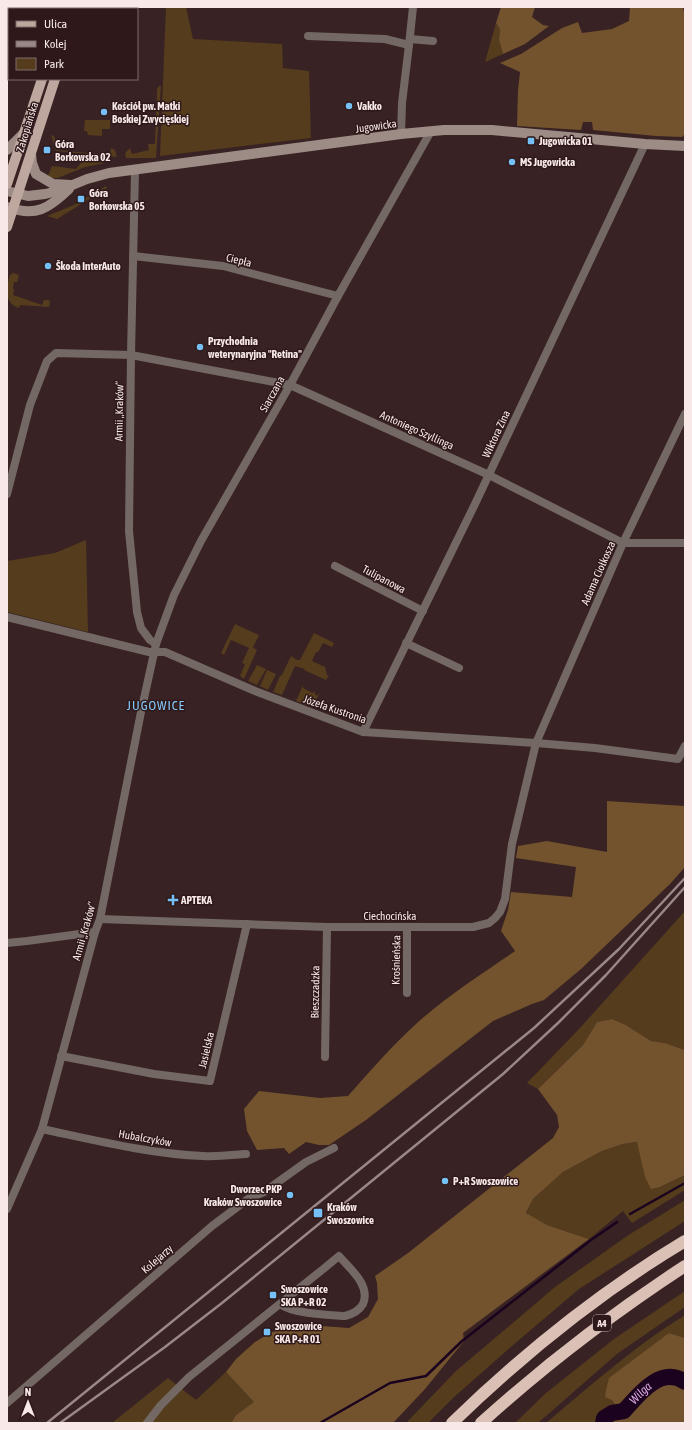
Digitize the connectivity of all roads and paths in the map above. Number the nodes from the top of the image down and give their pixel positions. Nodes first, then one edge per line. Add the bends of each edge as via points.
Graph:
1 (413, 7) edge
2 (308, 36) dead end
3 (433, 41) dead end
4 (410, 42) junction
5 (42, 80) edge
6 (55, 80) edge
7 (431, 131) junction
8 (24, 133) junction
9 (401, 134) junction
10 (645, 144) junction
11 (685, 146) edge
12 (7, 150) edge
13 (31, 154) junction
14 (135, 171) junction
15 (7, 184) edge
16 (74, 185) junction
17 (7, 191) edge
18 (18, 194) junction
19 (10, 208) edge
20 (7, 227) edge
21 (133, 256) junction
22 (338, 296) junction
23 (131, 355) junction
24 (290, 385) junction
25 (685, 414) edge
26 (489, 474) junction
27 (7, 494) edge
28 (623, 543) junction
29 (685, 543) edge
30 (335, 566) dead end
31 (423, 611) junction
32 (7, 617) edge
33 (406, 643) junction
34 (155, 648) junction
35 (459, 668) dead end
36 (363, 732) junction
37 (536, 743) junction
38 (685, 746) edge
39 (100, 919) junction
40 (247, 924) junction
41 (327, 926) junction
42 (407, 927) junction
43 (95, 932) junction
44 (7, 943) edge
45 (407, 993) dead end
46 (61, 1056) junction
47 (325, 1057) dead end
48 (42, 1129) junction
49 (334, 1148) dead end
50 (246, 1154) dead end
51 (7, 1209) edge
52 (685, 1241) edge
53 (685, 1266) edge
54 (280, 1304) junction
55 (7, 1403) edge
56 (147, 1423) edge
57 (452, 1423) edge
58 (481, 1423) edge

1 - 4 street
2 - 4 street
3 - 4 street
4 - 9 street via 402,103
5 - 8 main road, Zakopiańska
6 - 13 main road, Zakopiańska
7 - 9 street, Jugowicka
7 - 10 street, Jugowicka via 492,130
7 - 22 street, Siarczana
8 - 12 street
8 - 15 main road, Zakopiańska
9 - 14 street, Jugowicka
10 - 11 street, Jugowicka
10 - 26 street, Wiktora Zina
13 - 16 street, Jugowicka via 36,174 42,179 53,184
13 - 18 main road, Zakopiańska
14 - 16 street, Jugowicka via 98,176
14 - 21 street, Armii „Kraków”
16 - 18 street, Jugowicka via 33,196
16 - 19 street, Jugowicka via 48,206 34,212
17 - 18 street, Jugowicka
18 - 19 main road, Zakopiańska
19 - 20 main road, Zakopiańska
21 - 22 street, Ciepła via 223,266
21 - 23 street, Armii „Kraków”
22 - 24 street, Siarczana
23 - 24 street, Antoniego Szyllinga
23 - 27 street, Antoniego Szyllinga via 56,353 47,361 30,405
23 - 34 street, Armii „Kraków” via 129,531 137,612 141,628
24 - 26 street, Antoniego Szyllinga
24 - 34 street, Siarczana via 201,541 174,595
25 - 28 street, Adama Ciołkosza
26 - 28 street, Antoniego Szyllinga
26 - 31 street, Wiktora Zina
28 - 29 street, Antoniego Szyllinga
28 - 37 street, Adama Ciołkosza
30 - 31 street, Tulipanowa
31 - 33 street, Wiktora Zina
32 - 34 street, Józefa Kustronia via 149,652
33 - 35 street
33 - 36 street, Wiktora Zina
34 - 36 street, Józefa Kustronia via 255,691
34 - 39 street, Armii „Kraków”
36 - 37 street, Józefa Kustronia
37 - 38 street, Józefa Kustronia via 678,759
37 - 42 street, Ciechocińska via 512,844 505,899 500,912 482,926
39 - 40 street, Ciechocińska
39 - 43 street, Armii „Kraków”
40 - 41 street, Ciechocińska
40 - 46 street, Jasielska via 210,1081 154,1074
41 - 42 street, Ciechocińska
41 - 47 street, Bieszczadzka
42 - 45 street, Krośnieńska
43 - 44 street
43 - 46 street, Armii „Kraków”
46 - 48 street, Armii „Kraków”
48 - 50 street, Hubalczyków via 183,1155
48 - 51 street, Armii „Kraków”
49 - 55 street, Kolejarzy via 306,1162 264,1192 248,1199 212,1226
52 - 57 highway, A4 via 638,1271 559,1328
53 - 58 highway, A4 via 571,1346
54 - 54 street via 339,1256 364,1288 365,1296 360,1308 345,1316 290,1310
54 - 56 street via 170,1395

